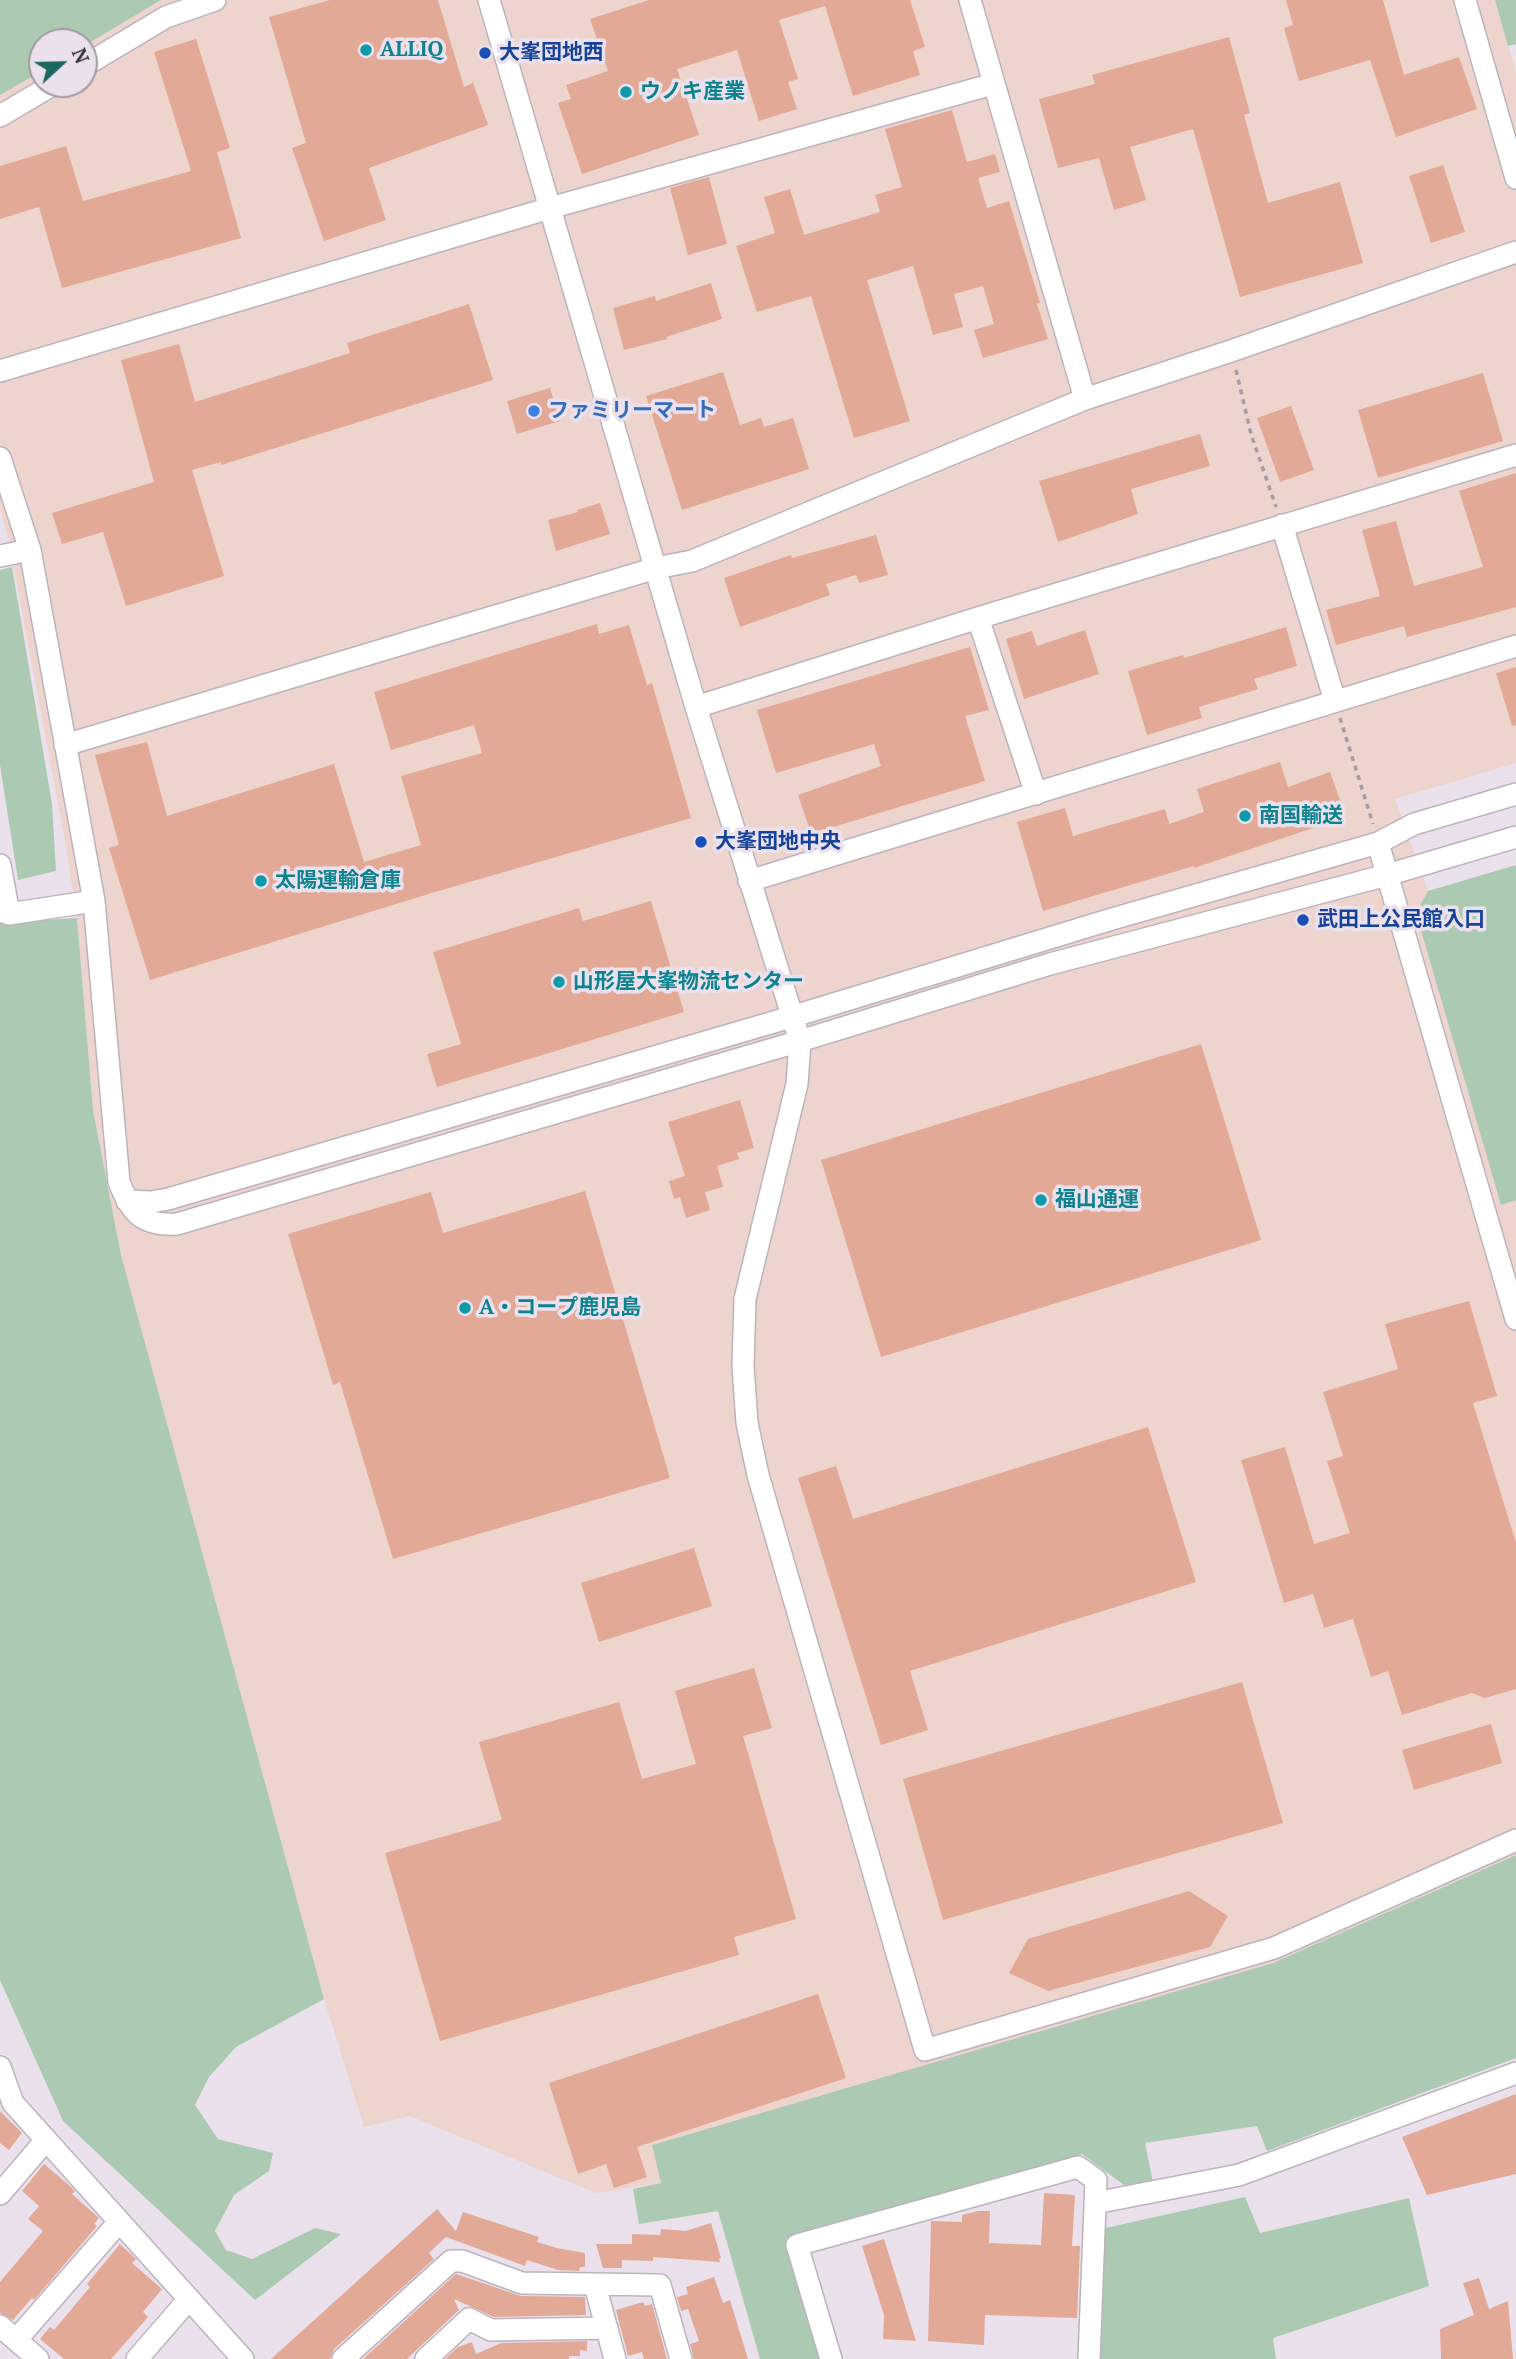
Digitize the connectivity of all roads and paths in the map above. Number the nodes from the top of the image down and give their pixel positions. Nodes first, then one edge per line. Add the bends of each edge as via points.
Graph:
1 (215, 0) edge
2 (489, 0) edge
3 (970, 0) edge
4 (1465, 0) edge
5 (98, 58) edge
6 (993, 84) junction
7 (30, 98) edge
8 (0, 116) edge
9 (1516, 178) edge
10 (550, 208) junction
11 (1516, 252) edge
12 (1231, 351) junction
13 (0, 371) edge
14 (1085, 399) junction
15 (1516, 455) edge
16 (0, 458) edge
17 (1282, 525) junction
18 (30, 550) junction
19 (0, 556) edge
20 (656, 568) junction
21 (978, 618) junction
22 (1516, 646) edge
23 (1335, 701) junction
24 (696, 707) junction
25 (65, 745) junction
26 (1036, 794) junction
27 (1516, 794) edge
28 (1516, 837) edge
29 (1378, 843) junction
30 (0, 865) edge
31 (1387, 875) junction
32 (749, 881) junction
33 (94, 901) junction
34 (4, 913) edge
35 (791, 1017) junction
36 (800, 1041) junction
37 (127, 1201) junction
38 (1516, 1319) edge
39 (1516, 1840) edge
40 (0, 2067) edge
41 (1516, 2073) edge
42 (46, 2140) junction
43 (0, 2194) edge
44 (1095, 2203) junction
45 (119, 2222) junction
46 (595, 2285) junction
47 (189, 2299) junction
48 (0, 2326) edge
49 (607, 2328) junction
50 (16, 2340) junction
51 (38, 2359) edge
52 (137, 2359) edge
53 (243, 2359) edge
54 (343, 2359) edge
55 (426, 2359) edge
56 (615, 2359) edge
57 (681, 2359) edge
58 (831, 2359) edge
59 (1089, 2359) edge

1 - 5 street via 166,17
2 - 10 street
3 - 6 street
4 - 9 street
6 - 10 street
6 - 14 street
7 - 8 street
10 - 13 street
10 - 20 street
11 - 12 street
12 - 14 street
12 - 17 path via 1251,434
14 - 20 street via 692,561
15 - 17 street
16 - 18 street
17 - 21 street
17 - 23 street
18 - 19 street
18 - 25 street
20 - 24 street
20 - 25 street
21 - 24 street
21 - 26 street
22 - 23 street
23 - 26 street
23 - 29 path
24 - 32 street
25 - 33 street
26 - 32 street
27 - 29 street via 1414,824
28 - 31 street
29 - 31 street
29 - 35 street
30 - 34 street
31 - 36 street via 1050,964
31 - 38 street
32 - 35 street
33 - 34 street
33 - 37 street via 119,1182
35 - 36 street
35 - 37 street via 168,1199
36 - 37 street via 177,1224 158,1225 135,1213
36 - 39 street via 797,1084 745,1299 747,1423 758,1475 925,2050 1273,1948
40 - 42 street via 13,2103
41 - 44 street via 1239,2175
42 - 43 street
42 - 45 street
44 - 58 street via 1096,2180 1078,2167 797,2245
44 - 59 street
45 - 47 street
45 - 50 street
46 - 49 street
46 - 54 street via 522,2283 451,2261
46 - 57 street via 660,2285
47 - 52 street
47 - 53 street
48 - 50 street
49 - 55 street via 491,2330 468,2319
49 - 56 street
50 - 51 street

